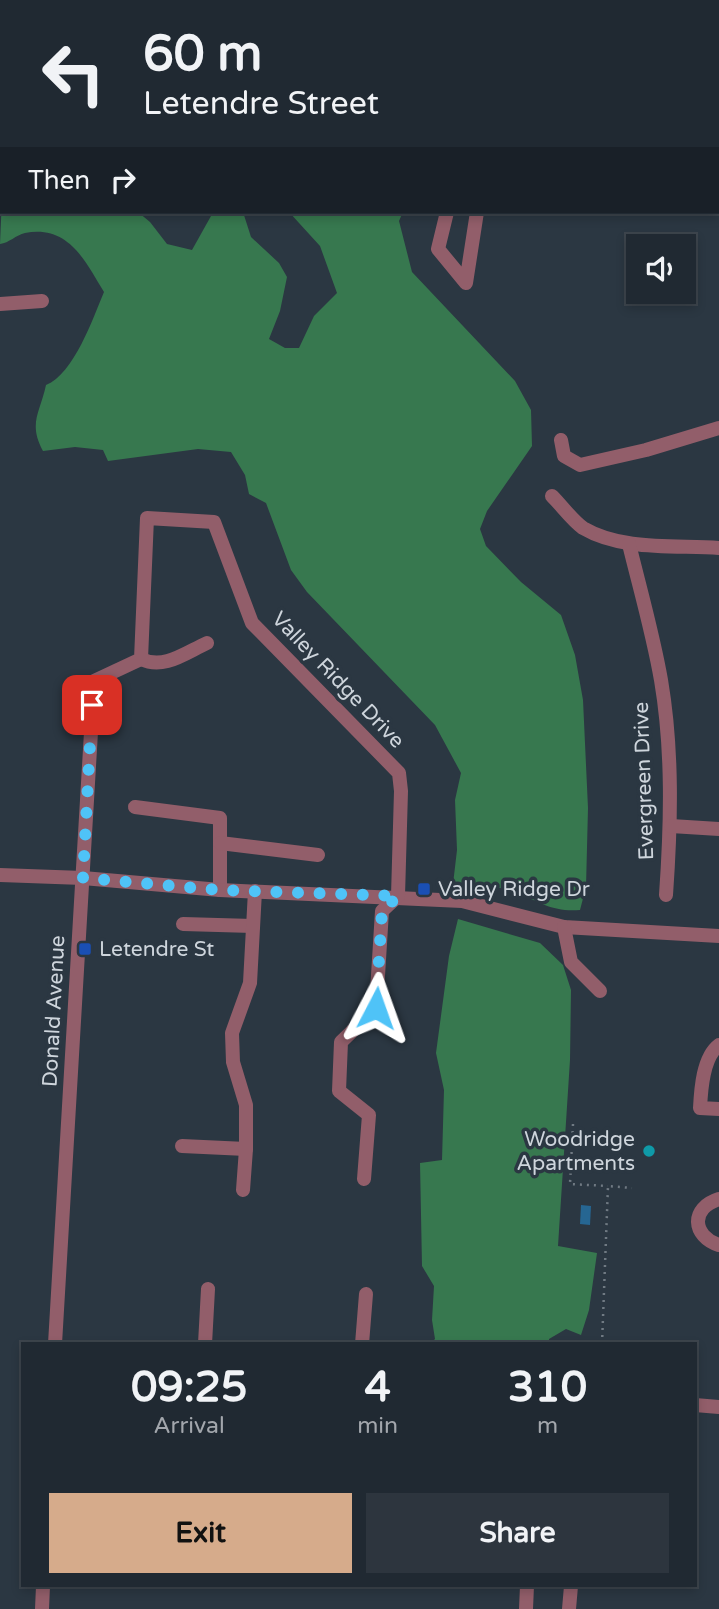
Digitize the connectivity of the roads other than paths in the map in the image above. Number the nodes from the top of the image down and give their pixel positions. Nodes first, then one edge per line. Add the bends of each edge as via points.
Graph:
1 (447, 214) edge
2 (477, 214) edge
3 (42, 301) dead end
4 (0, 304) edge
5 (719, 428) edge
6 (561, 440) dead end
7 (552, 496) dead end
8 (629, 544) junction
9 (719, 548) edge
10 (207, 643) dead end
11 (141, 659) junction
12 (135, 807) dead end
13 (671, 826) junction
14 (719, 828) edge
15 (220, 843) junction
16 (318, 855) dead end
17 (0, 875) edge
18 (83, 878) junction
19 (220, 890) junction
20 (255, 891) junction
21 (666, 895) dead end
22 (398, 896) junction
23 (183, 924) dead end
24 (253, 926) junction
25 (564, 927) junction
26 (719, 936) edge
27 (600, 991) dead end
28 (719, 1045) edge
29 (719, 1109) edge
30 (182, 1146) dead end
31 (247, 1149) junction
32 (364, 1179) dead end
33 (243, 1190) dead end
34 (719, 1199) edge
35 (719, 1245) edge
36 (208, 1289) dead end
37 (366, 1294) dead end
38 (55, 1342) edge
39 (205, 1342) edge
40 (362, 1342) edge
41 (697, 1405) edge
42 (719, 1408) edge
43 (43, 1587) edge
44 (527, 1587) edge
45 (571, 1587) edge
46 (42, 1609) edge
47 (526, 1609) edge
48 (569, 1609) edge

1 - 2 street via 438,249 466,283
3 - 4 street
5 - 6 street via 580,465 564,456
7 - 8 street via 581,527
8 - 9 street
8 - 13 street, Evergreen Drive via 661,681
10 - 11 street via 160,664
11 - 18 street, Donald Avenue via 94,681
11 - 22 street, Valley Ridge Drive via 147,518 214,522 253,624 398,773
12 - 15 street via 220,818
13 - 14 street
13 - 21 street, Evergreen Drive
15 - 16 street
15 - 19 street
17 - 18 street
18 - 19 street
18 - 38 street, Donald Avenue
19 - 20 street
20 - 22 street
20 - 24 street
22 - 25 street via 462,901
22 - 32 street, Valley Ridge Drive via 382,911 376,1008 341,1042 339,1091 369,1115
23 - 24 street
24 - 31 street via 250,983 232,1033 233,1062 246,1105
25 - 26 street
25 - 27 street via 571,962
28 - 29 street via 707,1066 700,1108
30 - 31 street
31 - 33 street
34 - 35 street via 709,1202 697,1221 700,1232
36 - 39 street
37 - 40 street
41 - 42 street
43 - 46 street
44 - 47 street
45 - 48 street

